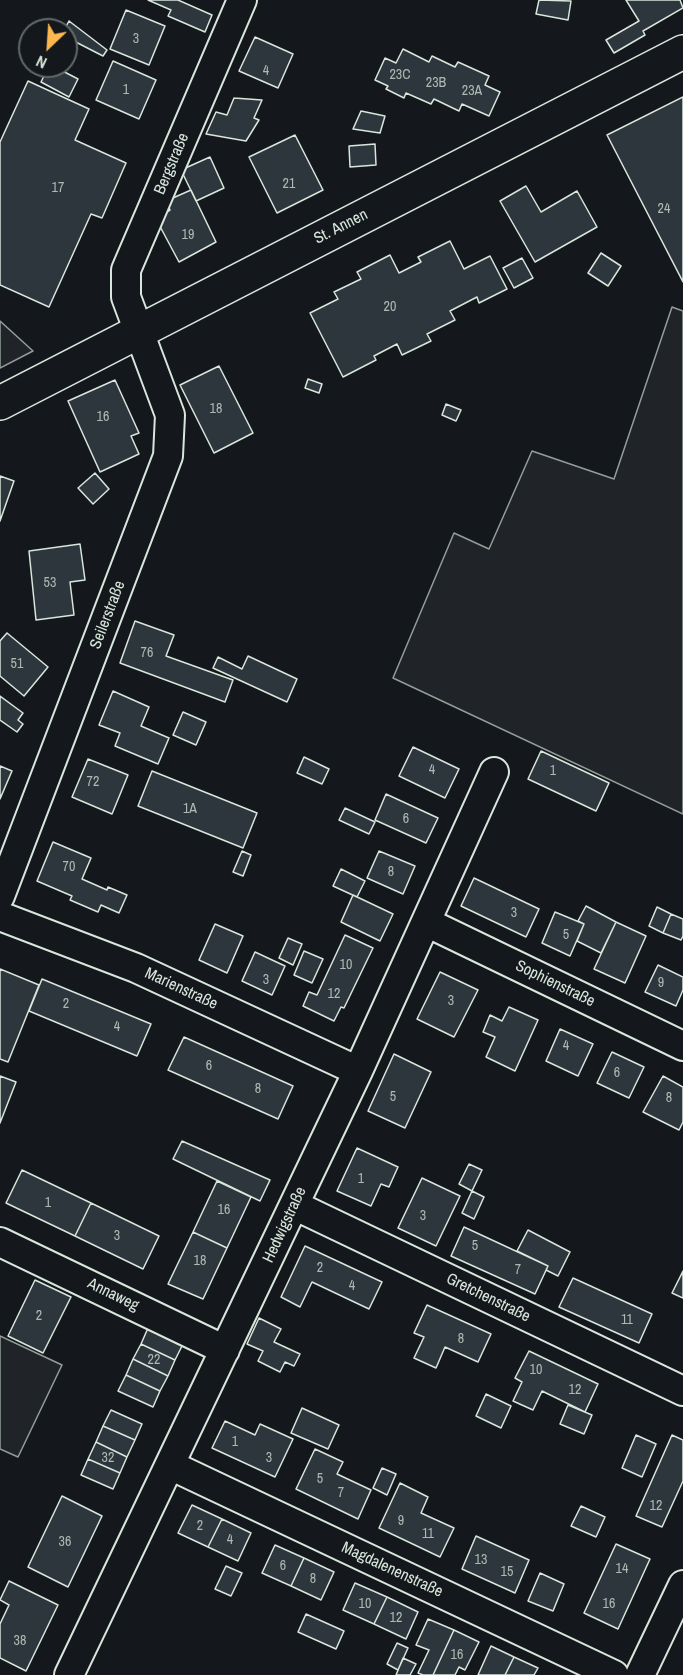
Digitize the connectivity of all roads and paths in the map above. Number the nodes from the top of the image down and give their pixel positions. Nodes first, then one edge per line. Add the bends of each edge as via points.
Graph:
1 (242, 0) edge
2 (683, 52) edge
3 (139, 331) junction
4 (0, 403) edge
5 (494, 772) dead end
6 (0, 896) edge
7 (0, 916) edge
8 (426, 922) junction
9 (683, 1046) edge
10 (358, 1071) junction
11 (294, 1205) junction
12 (0, 1242) edge
13 (225, 1350) junction
14 (683, 1391) edge
15 (170, 1465) junction
16 (683, 1585) edge
17 (69, 1675) edge
18 (614, 1675) edge
19 (640, 1675) edge

1 - 3 street, Bergstraße via 126,270 126,297
2 - 3 main road, St. Annen
3 - 4 main road, St. Annen
3 - 6 street, Seilerstraße via 170,416 168,456
5 - 8 street, Hedwigstraße
7 - 10 street, Marienstraße via 136,968
8 - 9 street, Sophienstraße
8 - 10 street, Hedwigstraße
10 - 11 street, Hedwigstraße
11 - 13 street, Hedwigstraße
11 - 14 street, Gretchenstraße
12 - 13 street, Annaweg
13 - 15 street, Hedwigstraße
15 - 17 street, Hedwigstraße
15 - 18 street, Magdalenenstraße
16 - 19 street

